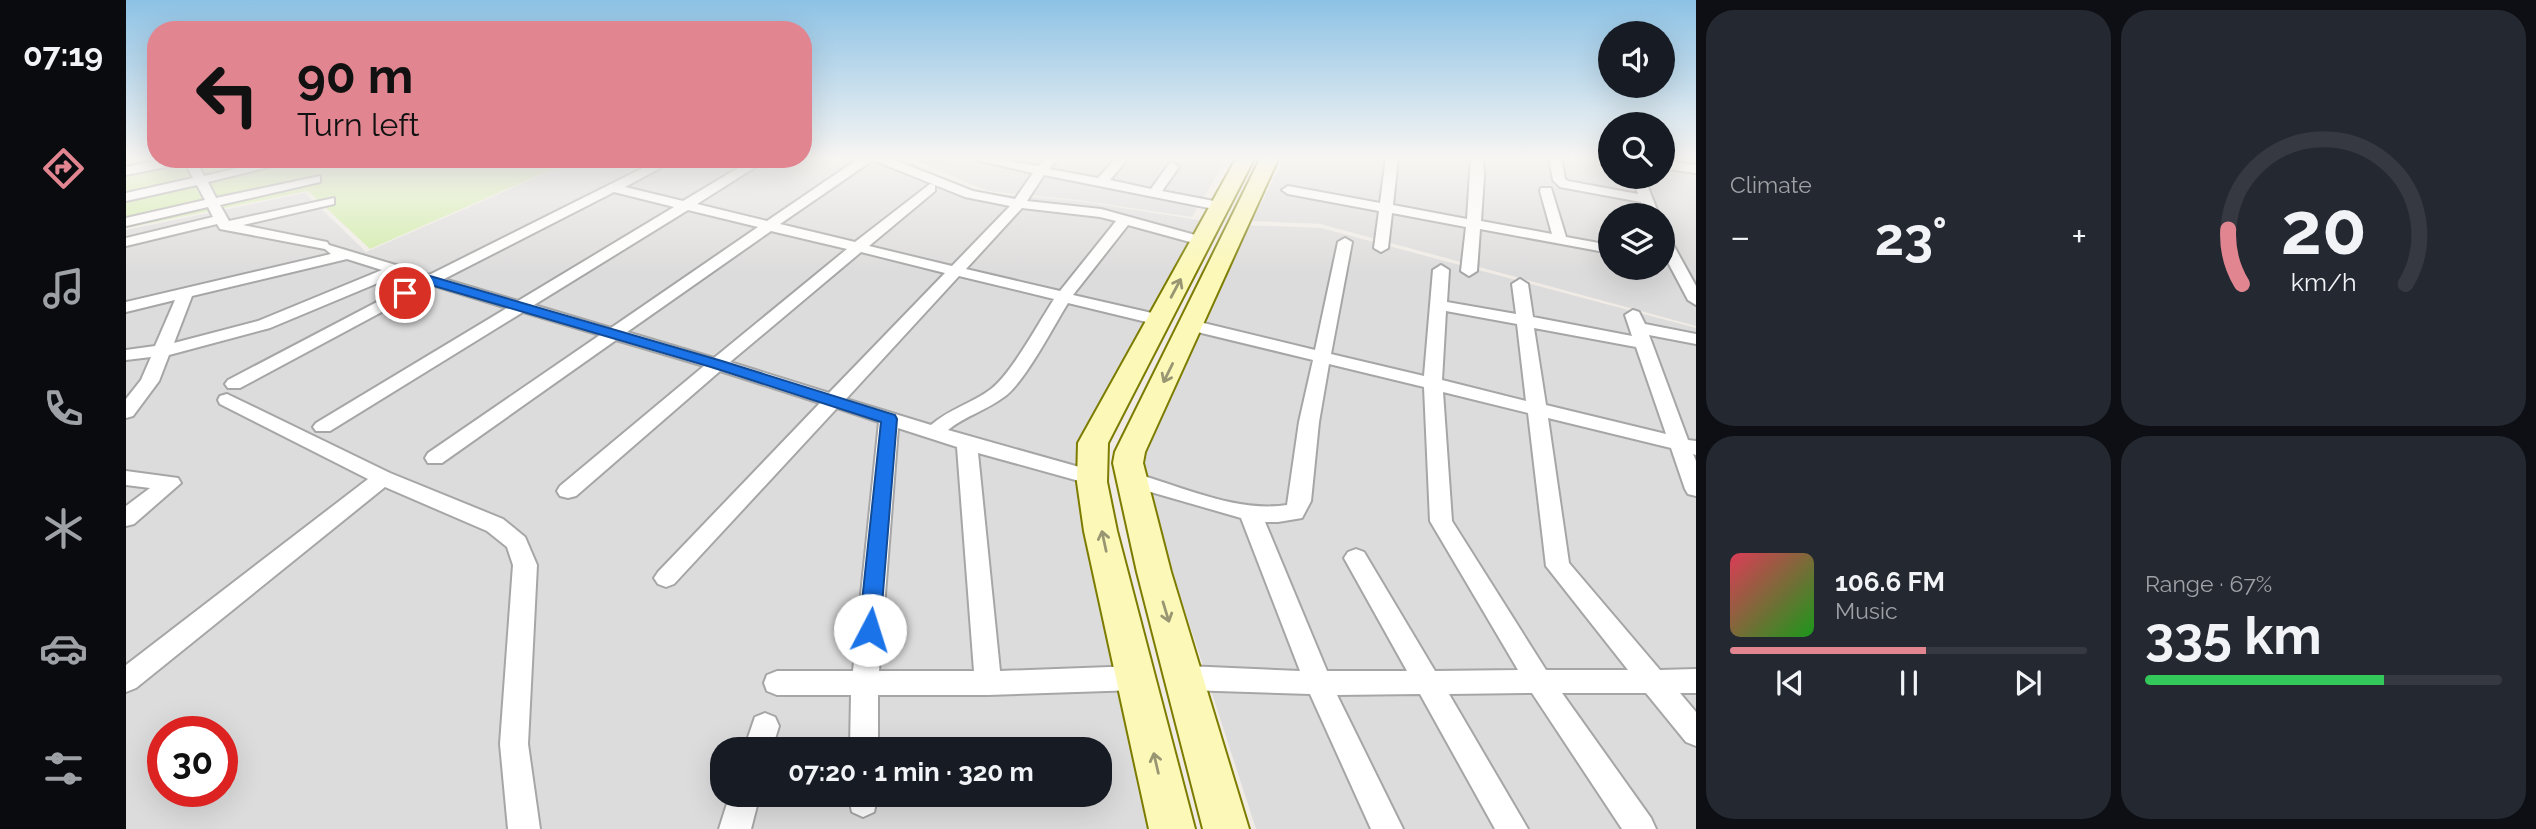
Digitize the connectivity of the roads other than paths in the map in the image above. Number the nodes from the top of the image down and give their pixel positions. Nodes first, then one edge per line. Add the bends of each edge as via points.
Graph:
1 (209, 196) edge
2 (241, 196) edge
3 (597, 196) edge
4 (644, 196) edge
5 (703, 196) edge
6 (813, 196) edge
7 (921, 196) edge
8 (978, 196) edge
9 (1024, 196) edge
10 (1168, 196) edge
11 (1225, 196) edge
12 (1252, 196) edge
13 (1321, 196) edge
14 (1388, 196) edge
15 (1476, 196) edge
16 (1547, 196) edge
17 (1628, 196) edge
18 (1645, 196) edge
19 (1646, 199) junction
20 (329, 201) dead end
21 (212, 202) junction
22 (1648, 203) edge
23 (1019, 204) junction
24 (687, 206) junction
25 (1220, 206) junction
26 (1387, 207) junction
27 (1125, 219) junction
28 (126, 222) edge
29 (223, 223) junction
30 (1474, 225) junction
31 (768, 227) junction
32 (1560, 239) junction
33 (1201, 241) junction
34 (126, 242) edge
35 (1345, 242) dead end
36 (860, 247) junction
37 (1598, 247) edge
38 (1381, 248) dead end
39 (334, 249) junction
40 (1675, 261) edge
41 (1696, 265) edge
42 (396, 270) junction
43 (955, 270) junction
44 (1441, 270) dead end
45 (1675, 270) edge
46 (1469, 271) dead end
47 (430, 280) junction
48 (1521, 284) dead end
49 (186, 292) junction
50 (1064, 296) junction
51 (1696, 300) edge
52 (1439, 305) junction
53 (126, 307) edge
54 (522, 307) junction
55 (1159, 320) junction
56 (1526, 321) junction
57 (1191, 325) junction
58 (1638, 329) junction
59 (614, 333) junction
60 (1696, 339) edge
61 (162, 352) junction
62 (126, 355) edge
63 (1323, 357) junction
64 (717, 364) junction
65 (1433, 383) junction
66 (830, 402) junction
67 (1539, 411) junction
68 (126, 412) edge
69 (889, 419) junction
70 (323, 427) dead end
71 (933, 433) junction
72 (967, 443) junction
73 (1688, 446) edge
74 (435, 458) dead end
75 (1090, 477) junction
76 (126, 478) edge
77 (383, 478) junction
78 (1130, 479) junction
79 (1696, 489) edge
80 (568, 491) dead end
81 (1250, 513) junction
82 (126, 518) edge
83 (1356, 558) dead end
84 (666, 578) dead end
85 (1137, 678) junction
86 (1186, 678) junction
87 (126, 680) edge
88 (1696, 681) edge
89 (1429, 682) junction
90 (1539, 682) junction
91 (1654, 682) junction
92 (778, 683) dead end
93 (865, 683) junction
94 (988, 683) junction
95 (1318, 683) junction
96 (1696, 733) edge
97 (864, 737) edge
98 (742, 807) edge
99 (524, 829) edge
100 (736, 829) edge
101 (1172, 829) edge
102 (1226, 829) edge
103 (1387, 829) edge
104 (1512, 829) edge
105 (1640, 829) edge

1 - 21 street
2 - 21 street
3 - 47 street
4 - 24 street
5 - 24 street
6 - 31 street
7 - 36 street
8 - 23 street
9 - 23 street
10 - 25 street
11 - 25 main road
12 - 57 main road
13 - 26 street
14 - 26 street
15 - 30 street
16 - 32 street
17 - 19 street
18 - 19 street
19 - 22 street
20 - 29 street
21 - 28 street
21 - 29 street
23 - 27 street
23 - 43 street
24 - 31 street
24 - 54 street
25 - 33 main road
26 - 30 street
26 - 38 street
27 - 33 street
27 - 50 street
29 - 34 street
29 - 39 street
30 - 32 street
30 - 46 street
31 - 36 street
31 - 59 street
32 - 37 street
55 -> 33 main road
35 - 63 street
36 - 43 street
36 - 64 street
39 - 42 street
39 - 49 street
40 - 41 street
42 - 47 street
42 - 61 street via 299,314
43 - 50 street
43 - 66 street
44 - 52 street
45 - 51 street
47 - 54 street
47 - 77 street via 231,392
48 - 56 street
49 - 53 street
49 - 61 street
50 - 55 street
50 - 71 street via 998,393 951,417
52 - 56 street
52 - 65 street
54 - 59 street
54 - 70 street
55 - 75 main road via 1093,443
56 - 58 street
56 - 67 street
57 - 63 street
57 -> 78 main road via 1130,453
58 - 60 street
58 - 73 street
59 - 64 street
59 - 74 street
61 - 62 street
61 - 68 street via 150,381
63 - 65 street
63 - 81 street via 1309,422 1300,501 1294,512 1280,516
64 - 66 street
64 - 80 street
65 - 67 street
65 - 90 street via 1441,521
66 - 69 street
66 - 84 street
67 - 73 street
67 - 91 street via 1558,566
69 - 71 street
69 - 93 street
71 - 72 street
72 - 75 street
72 - 94 street
73 - 79 street
85 -> 75 main road
76 - 82 street via 170,483
77 - 87 street
77 - 99 street via 495,526 517,543 525,565 514,744
78 - 81 street
78 -> 86 main road
81 - 95 street
83 - 89 street
85 - 94 street
101 -> 85 main road
86 - 95 street
86 - 102 main road
88 - 91 street
89 - 90 street
89 - 95 street
89 - 104 street
90 - 91 street
90 - 105 street
91 - 96 street
92 - 93 street
93 - 94 street
93 - 97 street
95 - 103 street
98 - 100 street

